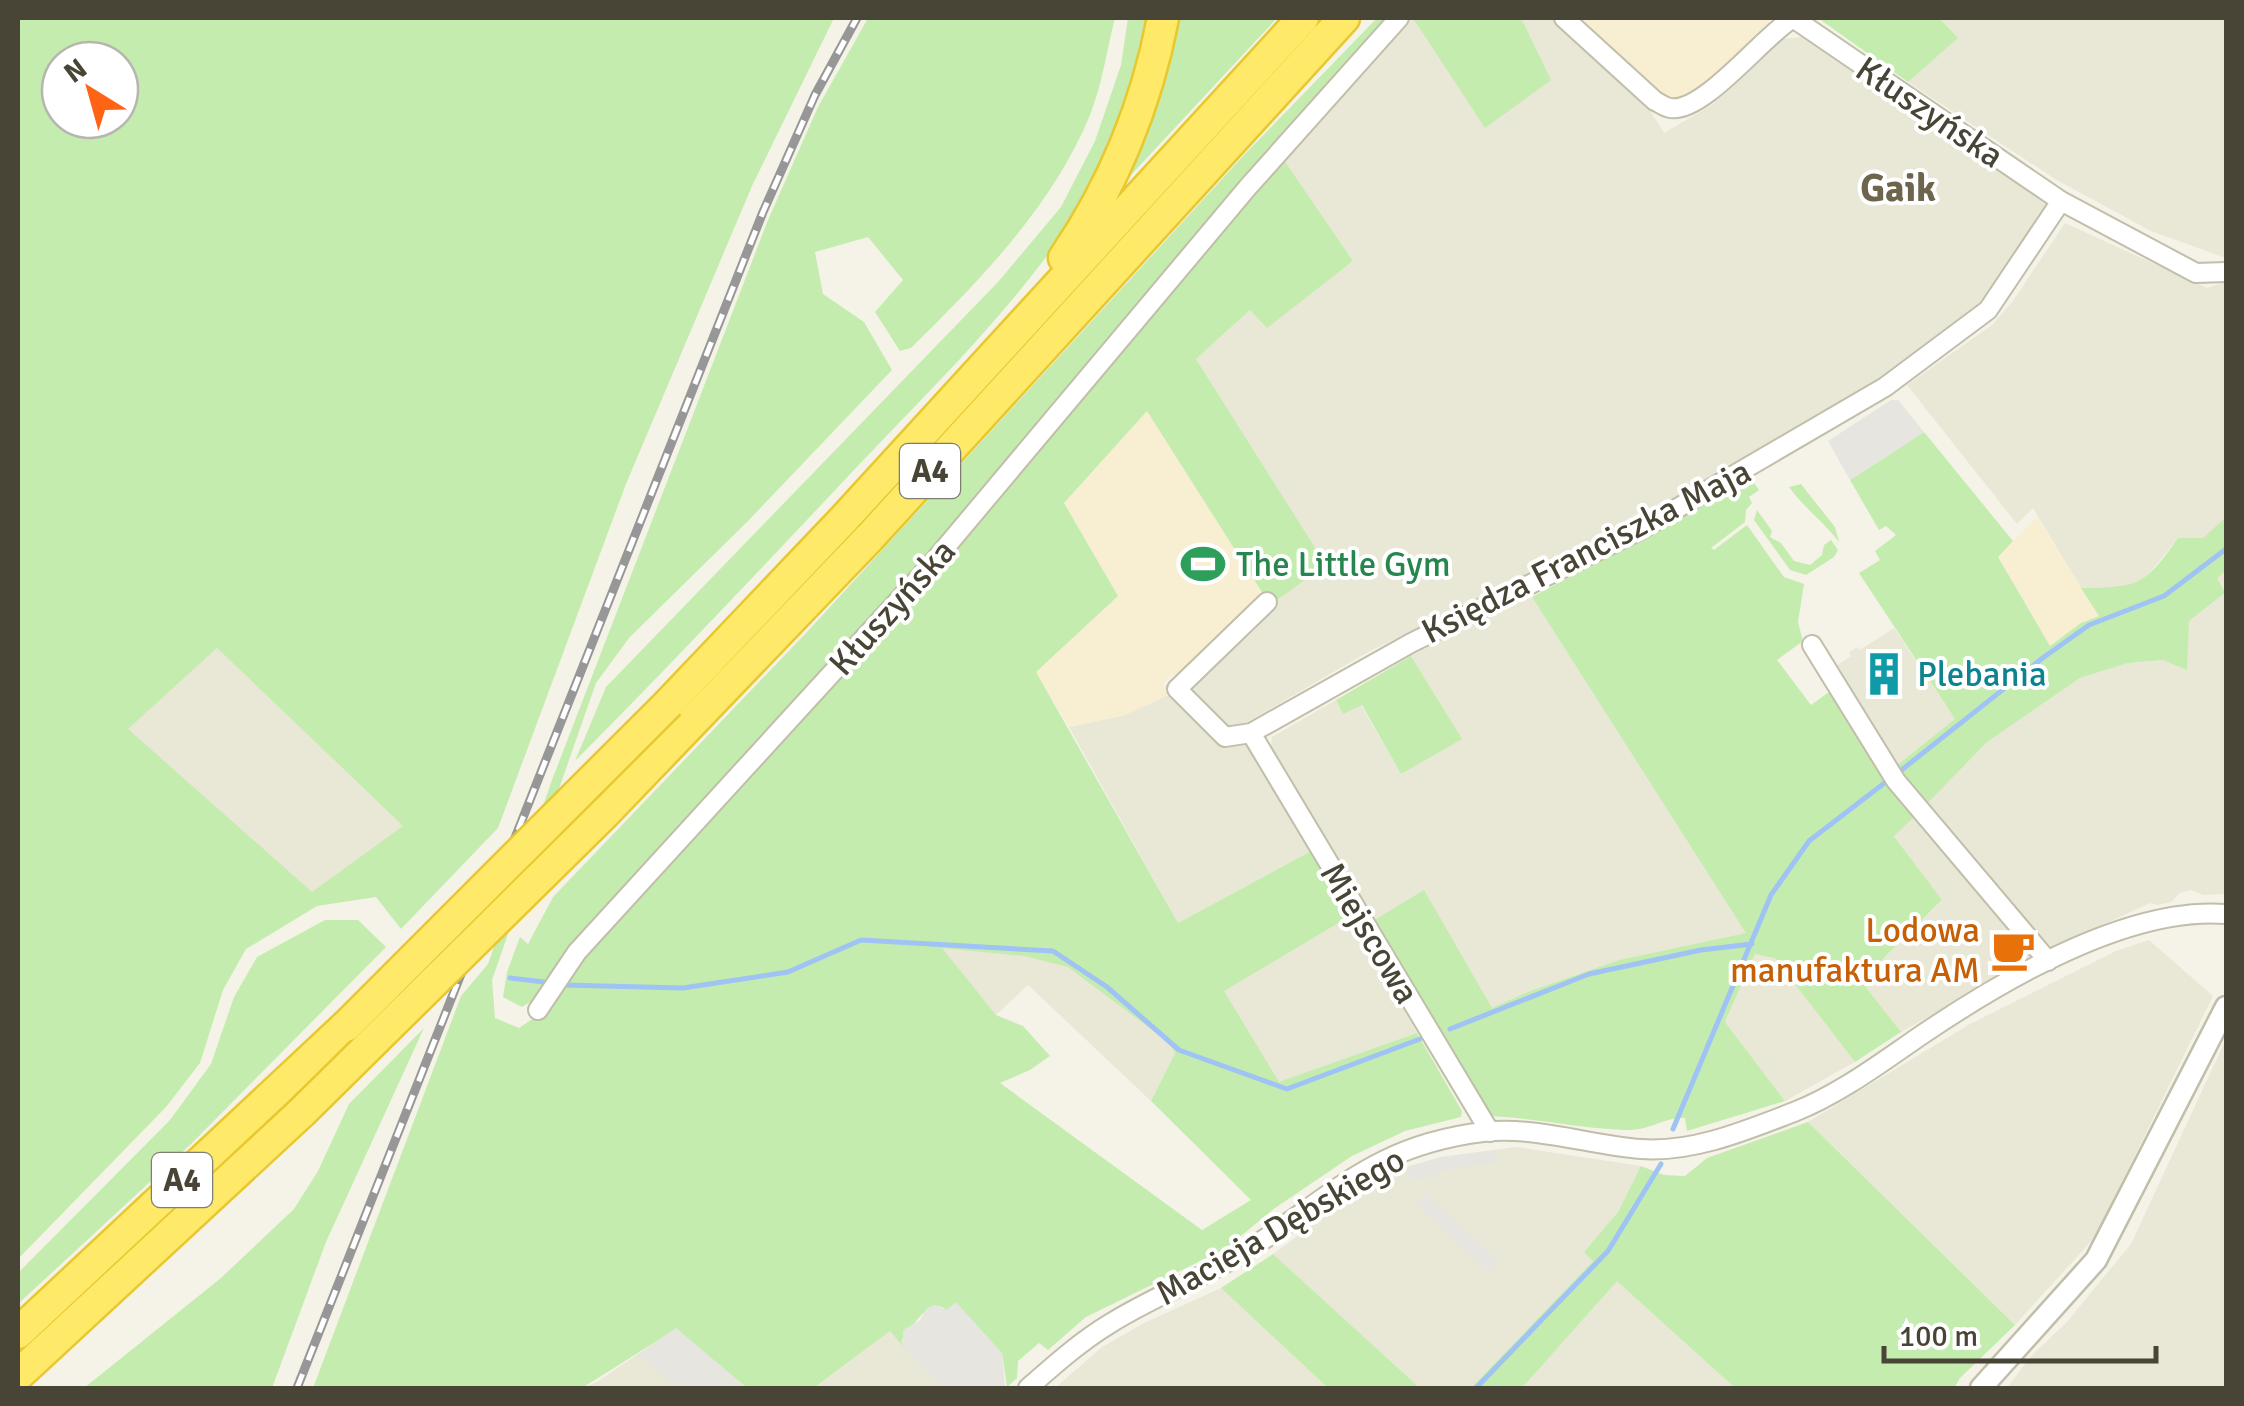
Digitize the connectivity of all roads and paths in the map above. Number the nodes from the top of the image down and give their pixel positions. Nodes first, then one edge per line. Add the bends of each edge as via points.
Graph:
1 (1162, 18) edge
2 (1302, 18) edge
3 (1344, 18) edge
4 (1399, 18) edge
5 (1564, 18) edge
6 (2061, 201) junction
7 (2226, 272) edge
8 (1013, 334) junction
9 (1266, 602) dead end
10 (1812, 645) dead end
11 (1251, 733) junction
12 (2226, 914) edge
13 (2048, 961) junction
14 (2226, 1007) edge
15 (538, 1010) dead end
16 (1490, 1132) junction
17 (18, 1333) edge
18 (18, 1375) edge
19 (1028, 1388) edge
20 (1981, 1388) edge

1 - 8 highway via 1142,100 1102,194
2 - 8 highway, A4
3 - 18 highway, A4, bridge via 870,537 604,813 302,1112
4 - 15 street, Kłuszyńska via 940,554 577,952
5 - 6 street, Kłuszyńska via 1655,101 1672,108 1710,91 1793,18
6 - 7 street, Kłuszyńska via 2196,273
6 - 11 street, Księdza Franciszka Maja via 1988,310 1885,387 1640,530 1411,642
8 - 17 highway, A4, bridge via 669,703 346,1026
9 - 11 street via 1177,688 1225,737
10 - 13 street via 1896,781
11 - 16 street, Miejscowa
12 - 13 street, Macieja Dębskiego via 2196,911 2150,920
13 - 16 street, Macieja Dębskiego via 1805,1108 1736,1134 1654,1149
14 - 20 street via 2096,1260
16 - 19 street, Macieja Dębskiego via 1436,1138 1364,1169 1251,1248 1114,1321

